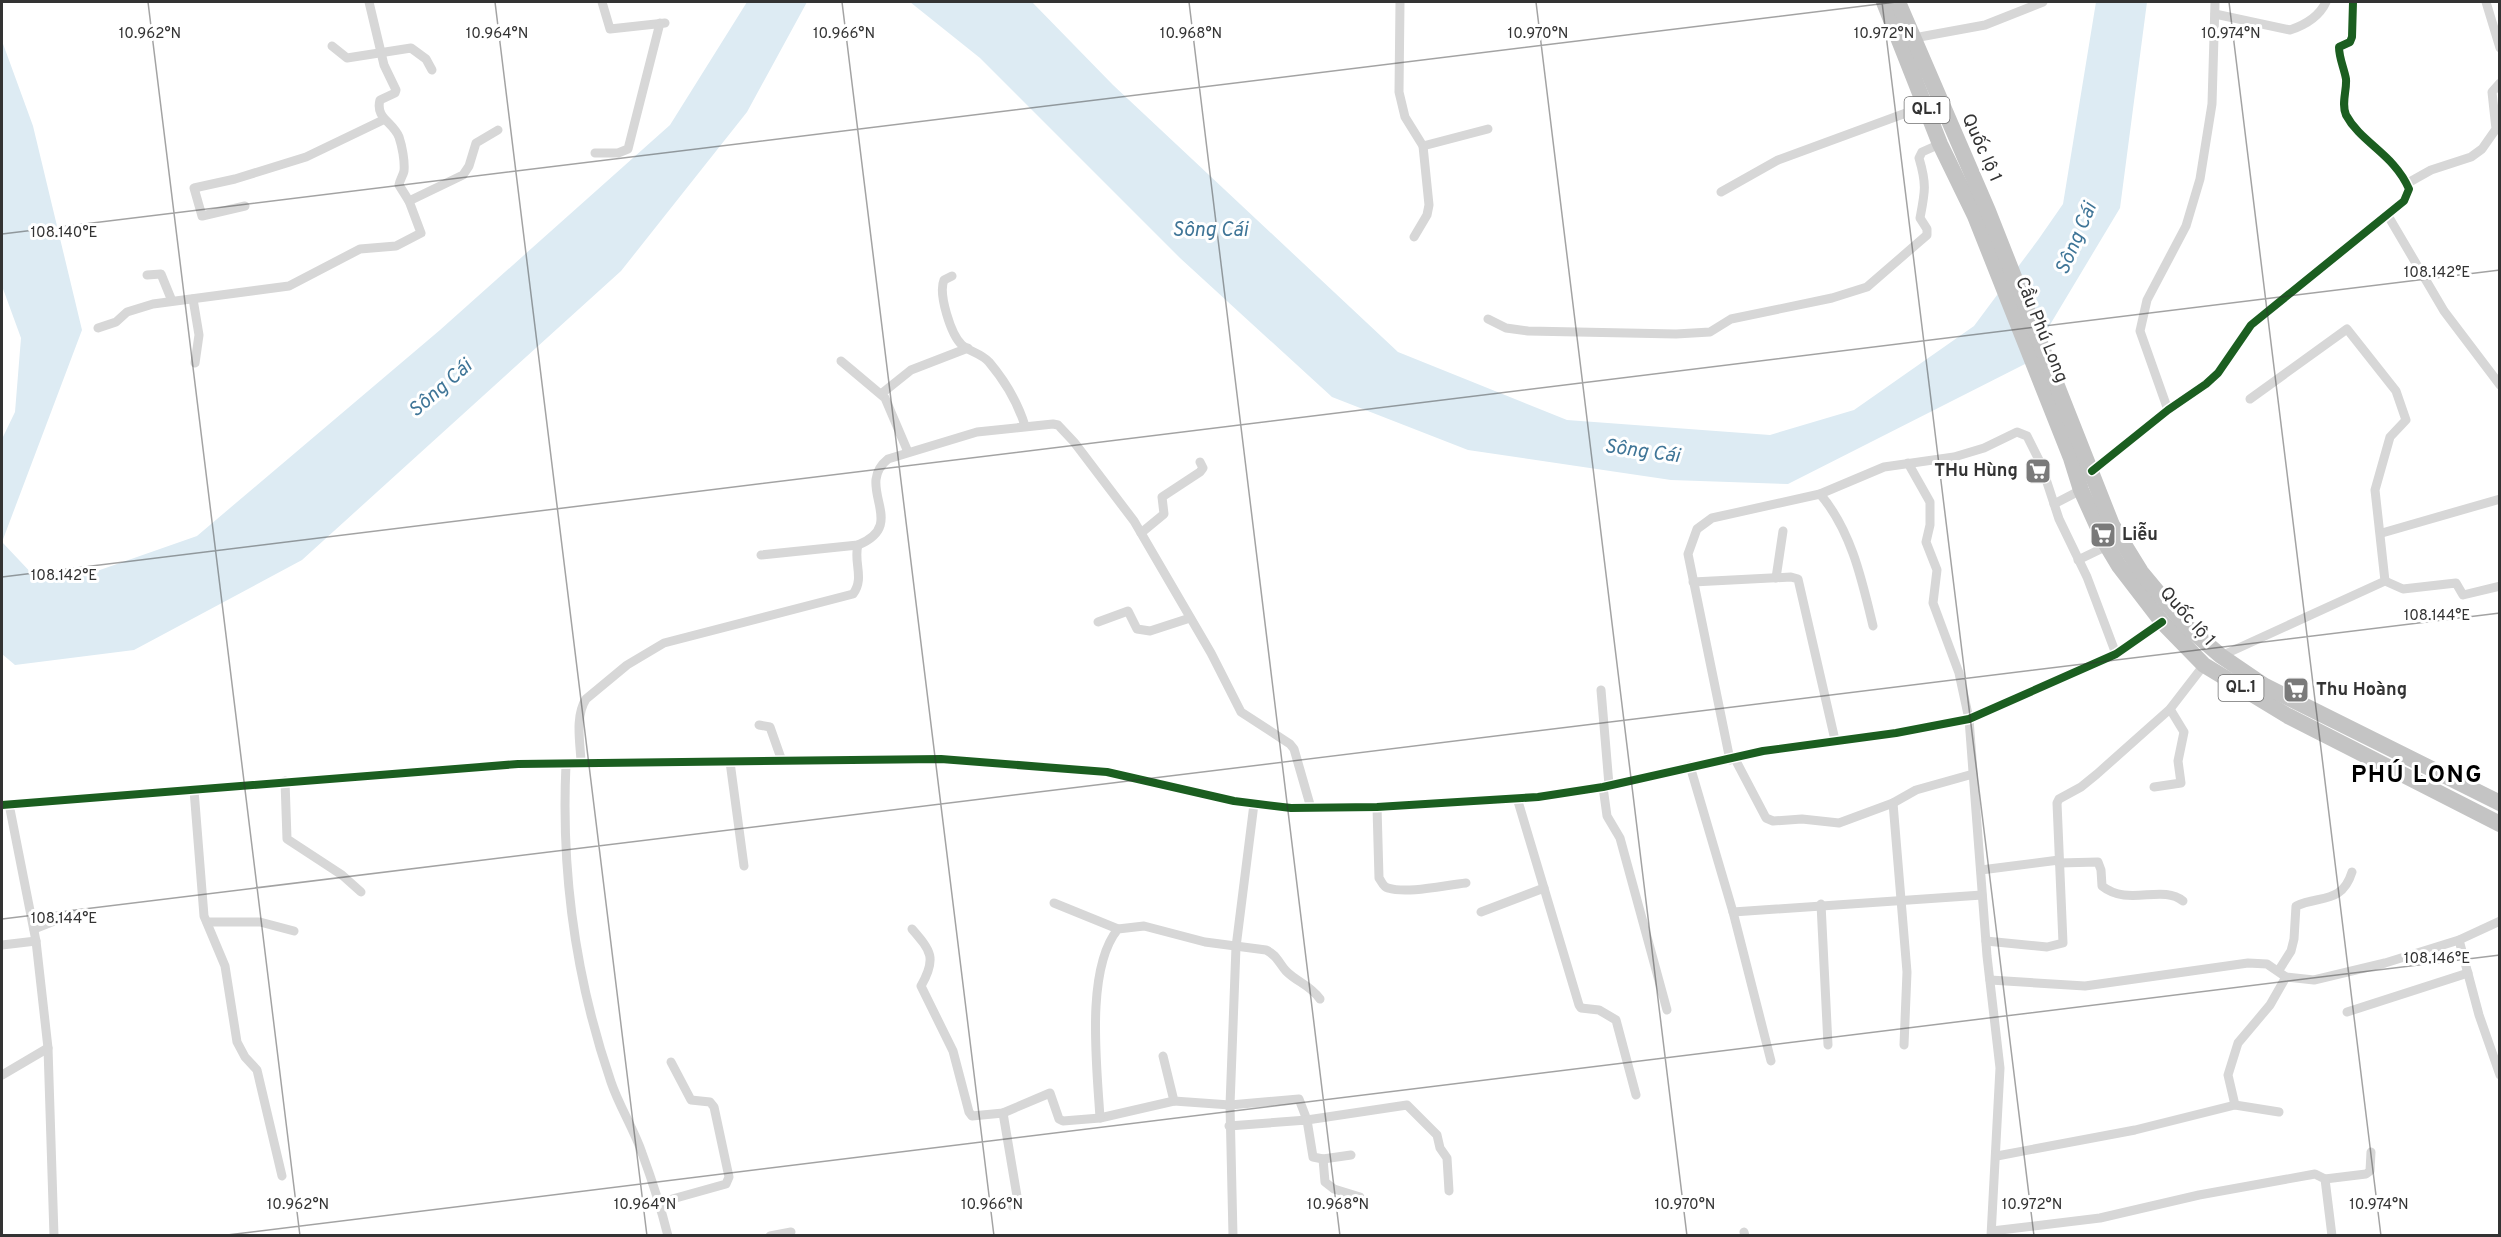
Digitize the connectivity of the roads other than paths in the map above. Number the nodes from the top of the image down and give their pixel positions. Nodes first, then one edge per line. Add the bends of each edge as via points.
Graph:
1 (369, 2) edge
2 (602, 2) edge
3 (1400, 2) edge
4 (1884, 2) edge
5 (1899, 2) edge
6 (2043, 2) edge
7 (2216, 2) edge
8 (2326, 2) edge
9 (2353, 2) edge
10 (2486, 2) edge
11 (2215, 14) junction
12 (1914, 38) junction
13 (332, 46) dead end
14 (2499, 48) edge
15 (381, 54) junction
16 (432, 70) dead end
17 (2499, 83) edge
18 (1925, 106) junction
19 (383, 120) junction
20 (1488, 129) dead end
21 (498, 130) dead end
22 (1940, 144) junction
23 (1423, 146) junction
24 (595, 153) dead end
25 (2406, 184) junction
26 (1721, 192) dead end
27 (409, 201) junction
28 (245, 206) dead end
29 (1982, 214) junction
30 (2387, 214) junction
31 (1414, 237) dead end
32 (147, 275) dead end
33 (952, 276) dead end
34 (193, 299) junction
35 (172, 301) junction
36 (1488, 319) dead end
37 (98, 328) dead end
38 (968, 348) junction
39 (841, 361) dead end
40 (195, 363) dead end
41 (2499, 385) edge
42 (881, 394) junction
43 (2250, 399) dead end
44 (2168, 410) junction
45 (1025, 426) junction
46 (908, 452) junction
47 (2077, 453) junction
48 (1200, 462) dead end
49 (1908, 463) junction
50 (2092, 471) junction
51 (2081, 490) junction
52 (1820, 494) junction
53 (2499, 499) edge
54 (2054, 504) junction
55 (1783, 531) dead end
56 (1141, 533) junction
57 (2382, 533) junction
58 (858, 545) junction
59 (2107, 546) junction
60 (761, 555) dead end
61 (2078, 560) junction
62 (1776, 578) junction
63 (2385, 581) junction
64 (1692, 582) junction
65 (2499, 586) edge
66 (1190, 618) junction
67 (1098, 622) dead end
68 (2162, 622) junction
69 (1873, 626) dead end
70 (2116, 654) junction
71 (2221, 656) junction
72 (2204, 665) junction
73 (1600, 690) dead end
74 (2170, 709) junction
75 (1969, 718) junction
76 (759, 725) dead end
77 (1835, 740) junction
78 (1732, 759) junction
79 (581, 761) junction
80 (783, 761) junction
81 (730, 762) junction
82 (566, 764) junction
83 (1690, 766) junction
84 (1973, 774) junction
85 (285, 781) junction
86 (1606, 786) junction
87 (2154, 787) dead end
88 (194, 790) junction
89 (1517, 798) junction
90 (1893, 803) junction
91 (2499, 803) edge
92 (1254, 804) junction
93 (5, 805) edge
94 (1377, 807) junction
95 (1311, 808) junction
96 (2499, 824) edge
97 (2059, 862) junction
98 (744, 866) dead end
99 (1982, 870) junction
100 (2352, 872) dead end
101 (1466, 883) dead end
102 (1544, 888) junction
103 (362, 892) dead end
104 (1982, 895) junction
105 (1899, 899) junction
106 (2183, 901) dead end
107 (1054, 903) dead end
108 (1821, 904) junction
109 (1481, 912) dead end
110 (1733, 912) junction
111 (72, 914) dead end
112 (2499, 921) edge
113 (207, 922) junction
114 (912, 928) dead end
115 (34, 929) junction
116 (1119, 929) junction
117 (294, 931) dead end
118 (36, 940) junction
119 (2459, 940) junction
120 (1986, 941) junction
121 (2, 945) edge
122 (1236, 947) junction
123 (2279, 970) junction
124 (2468, 973) junction
125 (2286, 977) junction
126 (1990, 980) junction
127 (1320, 999) dead end
128 (1667, 1010) dead end
129 (2347, 1012) dead end
130 (1828, 1045) dead end
131 (1905, 1046) dead end
132 (48, 1048) junction
133 (1163, 1056) dead end
134 (1771, 1061) dead end
135 (671, 1062) dead end
136 (2499, 1071) edge
137 (2, 1075) edge
138 (1636, 1095) dead end
139 (1174, 1101) junction
140 (1230, 1105) junction
141 (2235, 1105) junction
142 (2279, 1112) dead end
143 (1003, 1113) junction
144 (1100, 1118) junction
145 (1307, 1120) junction
146 (1230, 1126) junction
147 (2371, 1152) dead end
148 (1351, 1155) dead end
149 (1997, 1156) junction
150 (1323, 1159) junction
151 (282, 1176) dead end
152 (2325, 1179) junction
153 (1449, 1191) dead end
154 (1360, 1197) dead end
155 (658, 1203) junction
156 (1012, 1206) dead end
157 (791, 1232) dead end
158 (1992, 1234) edge
159 (54, 1236) edge
160 (668, 1236) edge
161 (770, 1236) edge
162 (1233, 1236) edge
163 (2332, 1236) edge

1 - 15 street
2 - 24 street via 610,29 663,23 628,148 618,153
3 - 23 street via 1399,92 1405,117
4 - 18 highway, Quốc lộ 1 / QL.1
5 - 12 highway, Quốc lộ 1 / QL.1
6 - 12 street via 1985,25
7 - 11 street
8 - 11 street via 2316,16 2290,30
9 - 25 street via 2352,37 2339,47 2346,82 2346,116 2392,161
10 - 14 street
11 - 44 street via 2212,104 2199,179 2186,226 2147,300 2140,331
12 - 29 highway, Quốc lộ 1 / QL.1
13 - 15 street via 347,58
15 - 16 street via 411,48 426,59
15 - 19 street via 396,92 378,103
17 - 25 street via 2492,92 2496,129 2482,149
18 - 22 highway, Quốc lộ 1 / QL.1
18 - 26 street via 1778,160
19 - 27 street via 393,127 400,142 404,165 399,184
19 - 28 street via 306,157 194,188 202,216
20 - 23 street
21 - 27 street via 476,143 464,176
22 - 29 highway, Quốc lộ 1 / QL.1
22 - 36 street via 1922,152 1919,158 1925,194 1920,218 1927,235 1867,286 1832,298 1731,319 1710,332 1528,331 1506,328
23 - 31 street via 1429,205
25 - 30 street via 2409,189 2404,201
27 - 34 street via 421,231 412,240 396,246 360,249 289,286
29 - 47 highway, Cầu Phú Long / QL.1
30 - 41 street via 2444,311
30 - 44 street via 2251,324 2218,373
32 - 35 street via 161,274
33 - 38 street via 944,280 942,295 959,340
34 - 35 street
34 - 40 street via 199,335
35 - 37 street via 138,307 116,322
38 - 42 street via 911,370
38 - 45 street via 987,360 999,375 1016,401
39 - 42 street
42 - 46 street via 890,405
43 - 57 street via 2348,329 2396,391 2406,420 2390,437 2375,490
44 - 50 street
45 - 46 street via 977,432
45 - 56 street via 1058,425
46 - 58 street via 880,465 875,487 882,526 878,535
47 - 50 highway, Quốc lộ 1 / QL.1
47 - 51 highway, Quốc lộ 1 / QL.1
48 - 56 street via 1200,472 1162,497 1164,514
49 - 52 street via 1884,467
49 - 54 street via 1954,457 2021,433 2030,439
49 - 75 street via 1930,502 1926,542 1937,570 1933,603 1959,673
50 - 71 highway, Quốc lộ 1 / QL.1 via 2112,525 2141,572 2185,625
51 - 54 street
51 - 59 highway, Quốc lộ 1 / QL.1
52 - 64 street via 1704,522 1697,529 1688,554
52 - 69 street via 1853,555
53 - 57 street
54 - 61 street
55 - 62 street
56 - 66 street
57 - 63 street
58 - 60 street
58 - 79 street via 860,581 853,594 664,643 627,665 582,706
59 - 61 street
59 - 68 highway, Quốc lộ 1 / QL.1
61 - 70 street
62 - 64 street
62 - 77 street via 1798,579
63 - 65 street via 2403,589 2456,583 2463,595
63 - 71 street
64 - 78 street
66 - 67 street via 1150,631 1137,629 1128,611
66 - 95 street via 1241,712 1294,750
68 - 70 street
68 - 72 highway, Quốc lộ 1 / QL.1
70 - 75 street
71 - 91 highway, Quốc lộ 1 / QL.1 via 2265,686
72 - 74 street
72 - 96 highway, Quốc lộ 1 / QL.1 via 2306,726
73 - 86 street
74 - 87 street via 2184,732 2178,762 2181,783
74 - 97 street via 2081,787 2059,799
75 - 77 street
75 - 84 street
76 - 80 street via 771,727
77 - 78 street
78 - 83 street
78 - 90 street via 1766,818 1773,821 1839,823
79 - 81 street
79 - 82 street
80 - 81 street
80 - 92 street via 941,759 1107,772
81 - 98 street
82 - 85 street
82 - 155 street via 566,864 580,960 611,1084 642,1152
83 - 86 street
83 - 110 street
84 - 90 street via 1916,790
84 - 99 street
85 - 88 street
85 - 103 street via 287,839
86 - 89 street
86 - 128 street via 1606,816 1620,838
88 - 93 street
88 - 113 street
89 - 94 street
89 - 102 street
90 - 105 street
92 - 95 street
92 - 122 street
93 - 115 street
94 - 95 street
94 - 101 street via 1379,878 1383,885 1407,889
97 - 99 street
97 - 106 street via 2098,862 2102,886 2109,892 2131,898 2171,894
97 - 120 street via 2063,943 2053,947
99 - 104 street
100 - 123 street via 2345,890 2338,895 2296,906 2291,951
102 - 109 street
102 - 138 street via 1579,1005 1606,1012 1616,1020
104 - 105 street
104 - 120 street
105 - 108 street
105 - 131 street via 1907,972
107 - 116 street
108 - 110 street
108 - 130 street
110 - 134 street
111 - 115 street
112 - 119 street
113 - 117 street via 260,922
113 - 151 street via 225,966 237,1042 257,1070
114 - 143 street via 930,954 930,970 921,986 952,1052 969,1112 978,1117
115 - 118 street
116 - 122 street via 1144,926
116 - 144 street via 1107,945 1099,981 1095,1038
118 - 121 street
118 - 132 street
119 - 124 street
119 - 125 street via 2314,980
120 - 126 street
122 - 127 street via 1271,952 1286,971 1312,987
122 - 140 street
123 - 125 street
123 - 126 street via 2267,964 2248,963 2085,986
124 - 129 street
124 - 136 street
125 - 141 street via 2271,1005 2238,1043 2229,1072
126 - 149 street via 2000,1068
132 - 137 street
132 - 159 street
133 - 139 street
135 - 155 street via 691,1100 710,1102 714,1107 729,1177 726,1184
139 - 140 street
139 - 144 street
140 - 145 street via 1299,1099
140 - 146 street
141 - 142 street
141 - 149 street via 2124,1132
143 - 144 street via 1050,1093 1060,1121
143 - 156 street via 1018,1202
145 - 146 street
145 - 150 street via 1313,1157
145 - 153 street via 1407,1105 1437,1135 1447,1158
146 - 162 street
147 - 152 street via 2370,1171 2366,1174
148 - 150 street
149 - 158 street
150 - 154 street via 1328,1185
152 - 158 street via 2320,1174 2310,1175 2100,1218
152 - 163 street
155 - 160 street
157 - 161 street

